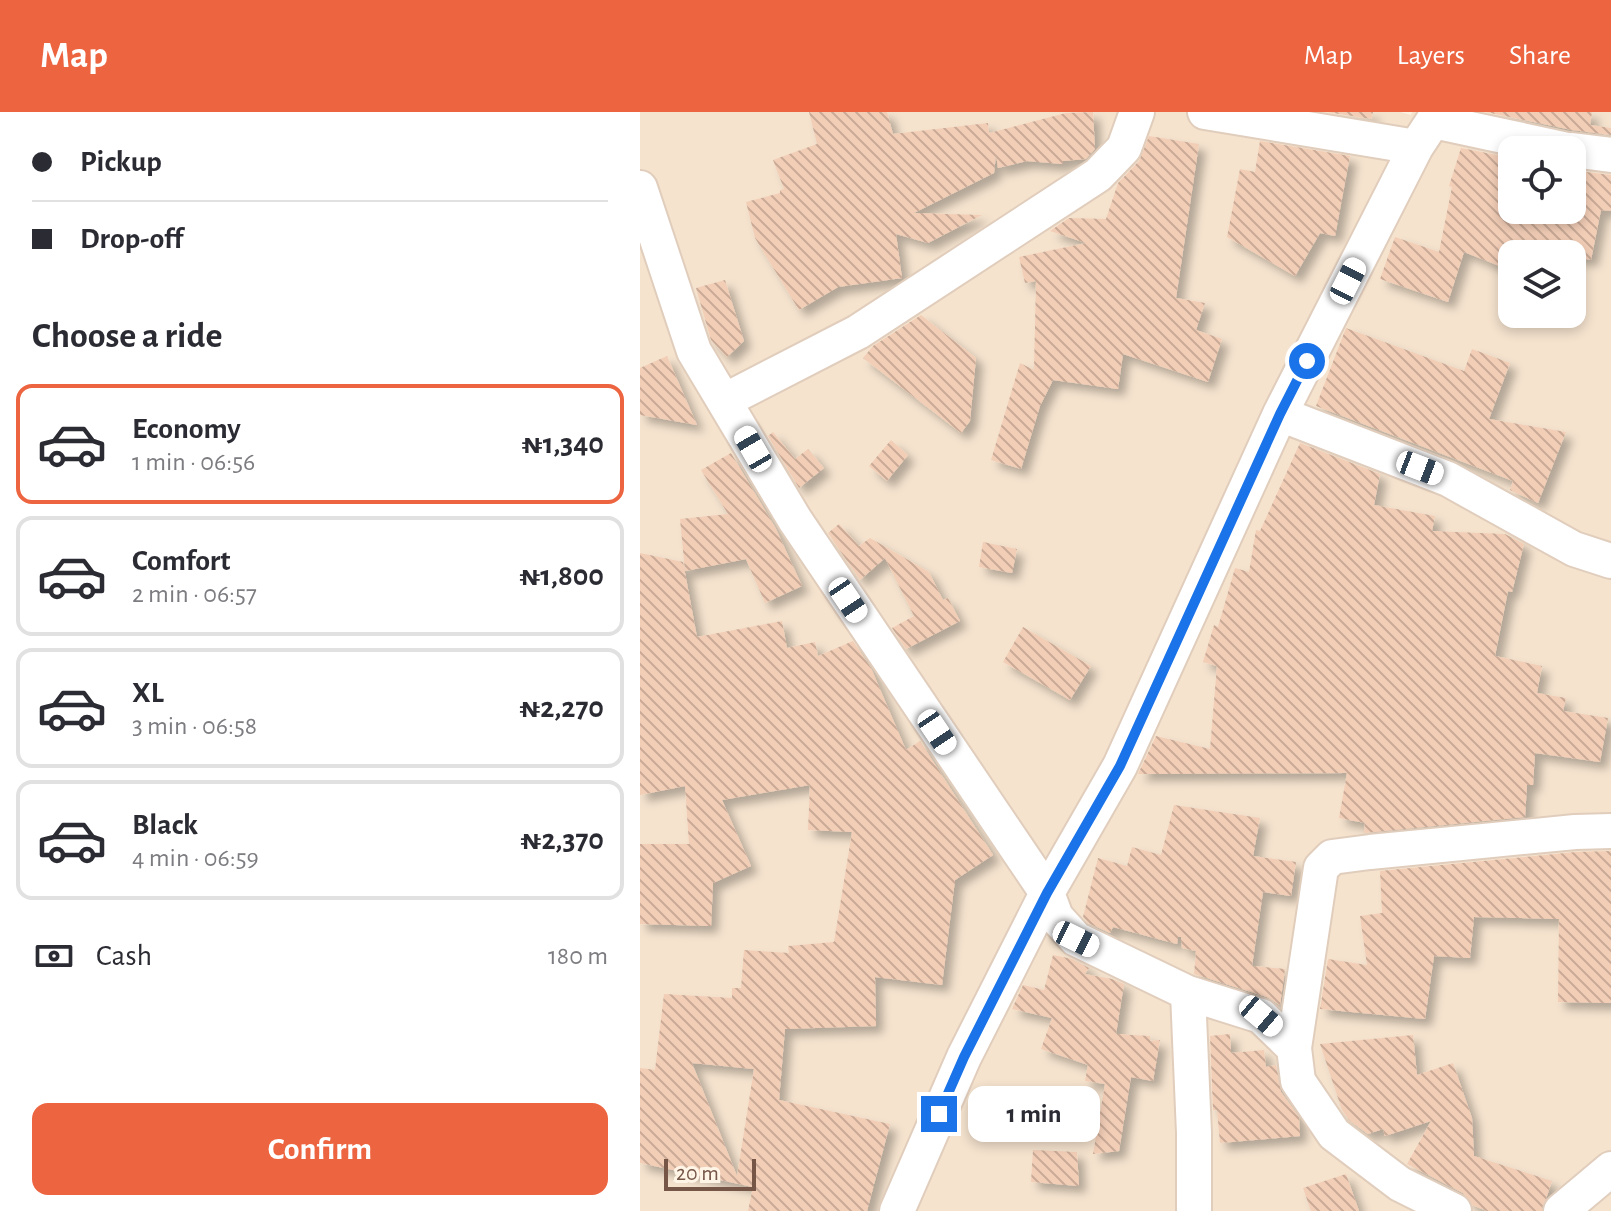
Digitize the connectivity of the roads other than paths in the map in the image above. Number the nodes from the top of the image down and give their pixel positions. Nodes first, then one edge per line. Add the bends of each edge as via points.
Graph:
1 (1137, 112) edge
2 (1205, 112) edge
3 (1429, 127) edge
4 (1498, 138) edge
5 (1586, 152) edge
6 (1611, 155) edge
7 (640, 188) edge
8 (724, 401) junction
9 (1280, 414) junction
10 (1611, 561) edge
11 (1611, 831) edge
12 (1047, 893) junction
13 (1188, 993) junction
14 (1294, 1048) junction
15 (1611, 1169) edge
16 (897, 1211) edge
17 (1194, 1211) edge
18 (1454, 1211) edge
19 (1561, 1211) edge

1 - 8 street via 1124,148 1098,175 858,332
2 - 3 street
3 - 4 street
3 - 9 street
5 - 6 street
7 - 8 street via 694,351
8 - 12 street via 795,520
9 - 10 street via 1448,479 1574,549
9 - 12 street via 1120,766
11 - 14 street via 1332,857 1321,868
12 - 13 street via 1056,917 1076,939
12 - 16 street via 964,1057
13 - 14 street via 1261,1016
13 - 17 street
14 - 18 street via 1298,1081 1334,1134 1400,1184
15 - 19 street

